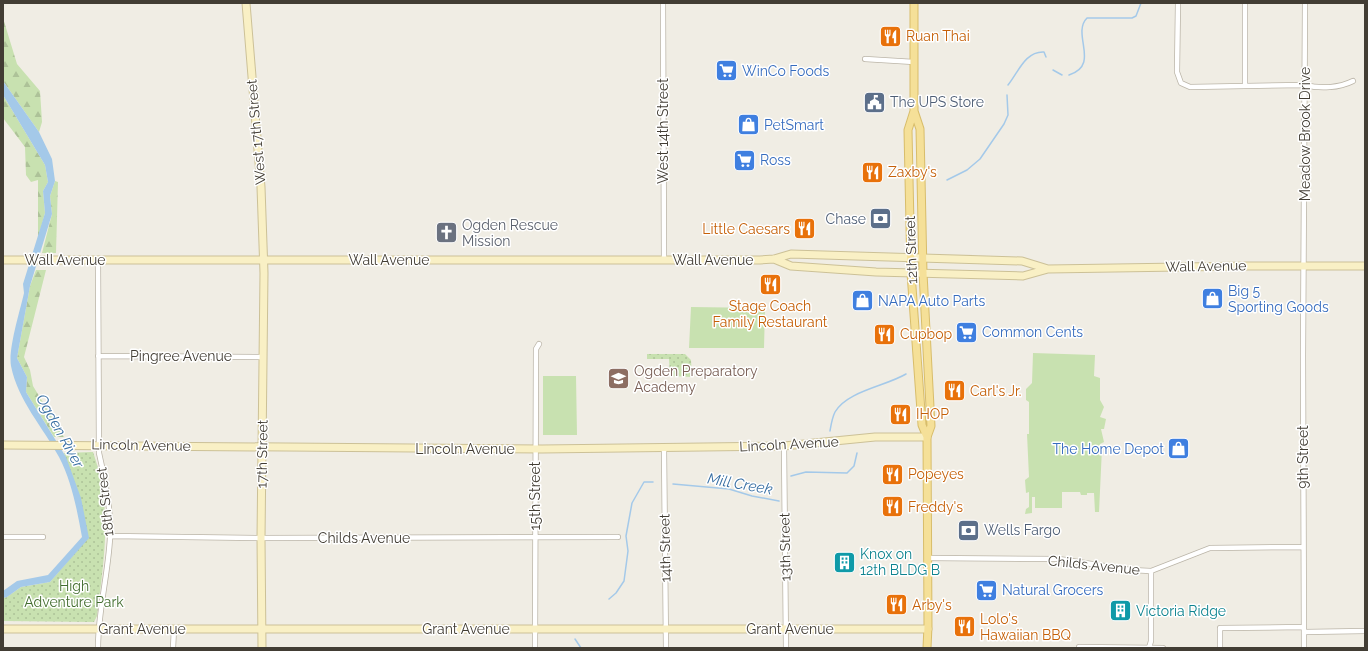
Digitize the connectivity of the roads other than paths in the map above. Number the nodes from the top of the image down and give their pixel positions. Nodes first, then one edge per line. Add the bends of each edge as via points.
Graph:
1 (246, 3) edge
2 (663, 3) edge
3 (914, 3) edge
4 (1178, 3) edge
5 (1245, 3) edge
6 (1305, 3) edge
7 (865, 59) dead end
8 (914, 62) junction
9 (1353, 81) dead end
10 (1305, 85) junction
11 (1245, 86) junction
12 (914, 111) junction
13 (910, 258) junction
14 (664, 259) junction
15 (774, 259) junction
16 (923, 259) junction
17 (3, 260) edge
18 (98, 260) junction
19 (262, 261) junction
20 (1304, 266) junction
21 (1365, 266) edge
22 (1048, 269) junction
23 (911, 273) junction
24 (923, 273) junction
25 (539, 344) dead end
26 (98, 356) junction
27 (263, 356) junction
28 (927, 437) junction
29 (3, 445) edge
30 (99, 445) junction
31 (784, 446) junction
32 (262, 447) junction
33 (664, 448) junction
34 (535, 449) junction
35 (3, 536) edge
36 (110, 536) junction
37 (43, 537) dead end
38 (535, 537) junction
39 (618, 537) dead end
40 (261, 538) junction
41 (1303, 546) junction
42 (928, 558) junction
43 (1151, 571) junction
44 (3, 629) edge
45 (98, 629) junction
46 (174, 629) junction
47 (536, 629) junction
48 (666, 629) junction
49 (928, 629) junction
50 (262, 630) junction
51 (786, 630) junction
52 (1304, 630) junction
53 (1365, 631) edge
54 (1079, 647) edge
55 (98, 648) edge
56 (173, 648) edge
57 (262, 648) edge
58 (535, 648) edge
59 (666, 648) edge
60 (786, 648) edge
61 (927, 648) edge
62 (931, 648) edge
63 (1149, 648) edge
64 (1163, 648) edge
65 (1220, 648) edge
66 (1304, 648) edge

1 - 19 street, West 17th Street via 261,187
2 - 14 street, West 14th Street
3 - 8 main road, 12th Street
4 - 11 street via 1178,72 1181,83 1190,87
5 - 11 street
6 - 10 street, Meadow Brook Drive
7 - 8 street
8 - 12 main road, 12th Street
9 - 10 street via 1342,86
10 - 11 street
10 - 20 street, Meadow Brook Drive
12 - 13 main road, 12th Street via 908,130
12 - 16 main road, 12th Street via 920,129
13 - 15 street, Wall Avenue via 791,254
13 - 16 street, Wall Avenue
13 - 23 main road, 12th Street
14 - 15 street, Wall Avenue
14 - 19 street, Wall Avenue
15 - 23 street, Wall Avenue via 790,266
16 - 22 street, Wall Avenue via 1022,261
16 - 24 main road, 12th Street
17 - 18 street, Wall Avenue
18 - 19 street, Wall Avenue
18 - 26 street, 18th Street
19 - 27 street, 17th Street
20 - 21 street, Wall Avenue
20 - 22 street, Wall Avenue
20 - 41 street, 9th Street
22 - 24 street, Wall Avenue via 1023,276
23 - 24 street, Wall Avenue
23 - 28 main road, 12th Street via 922,425
24 - 28 main road, 12th Street via 931,426
25 - 34 street, 15th Street via 536,349
26 - 27 street, Pingree Avenue
26 - 30 street, 18th Street
27 - 32 street, 17th Street
28 - 31 street, Lincoln Avenue via 875,437
28 - 42 main road, 12th Street
29 - 30 street, Lincoln Avenue
30 - 32 street, Lincoln Avenue
30 - 36 street, 18th Street
31 - 33 street, Lincoln Avenue
31 - 51 street, 13th Street
32 - 34 street, Lincoln Avenue
32 - 40 street, 17th Street
33 - 34 street, Lincoln Avenue
33 - 48 street, 14th Street
34 - 38 street, 15th Street
35 - 37 street
36 - 40 street, Childs Avenue
36 - 45 street, 18th Street
38 - 39 street, Childs Avenue
38 - 40 street, Childs Avenue
38 - 47 street, 15th Street
40 - 50 street, 17th Street
41 - 43 street, Childs Avenue via 1210,548
41 - 52 street, 9th Street
42 - 43 street, Childs Avenue via 1061,559
42 - 49 main road, 12th Street
43 - 63 street
44 - 45 street, Grant Avenue
45 - 46 street, Grant Avenue
45 - 55 street, 18th Street
46 - 50 street, Grant Avenue
46 - 56 street
47 - 48 street, Grant Avenue
47 - 50 street, Grant Avenue
47 - 58 street, 15th Street
48 - 51 street, Grant Avenue
48 - 59 street, 14th Street
49 - 51 street, Grant Avenue
49 - 61 main road, 12th Street
49 - 62 main road, 12th Street
50 - 57 street, 17th Street
51 - 60 street, 13th Street
52 - 53 street
52 - 65 street via 1220,628
52 - 66 street, 9th Street
54 - 63 street
63 - 64 street

